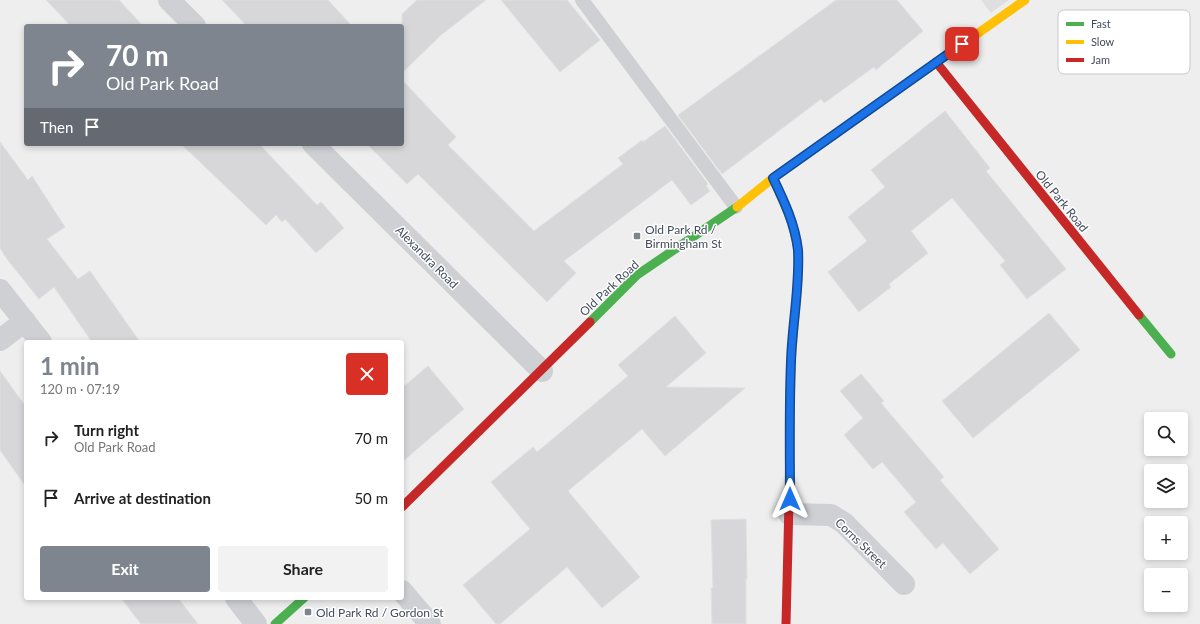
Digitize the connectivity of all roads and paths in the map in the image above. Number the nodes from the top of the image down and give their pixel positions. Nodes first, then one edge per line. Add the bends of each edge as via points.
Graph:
1 (168, 0) edge
2 (582, 0) edge
3 (1025, 0) edge
4 (193, 24) edge
5 (936, 62) junction
6 (315, 146) edge
7 (773, 178) junction
8 (736, 207) junction
9 (0, 290) edge
10 (25, 322) junction
11 (0, 340) edge
12 (38, 340) edge
13 (1171, 354) dead end
14 (542, 371) junction
15 (404, 505) edge
16 (789, 514) junction
17 (904, 584) dead end
18 (404, 593) edge
19 (238, 600) edge
20 (302, 600) edge
21 (256, 624) edge
22 (275, 624) edge
23 (430, 624) edge
24 (786, 624) edge

1 - 4 street
2 - 8 lane
3 - 5 street, Old Park Road
5 - 7 street, Old Park Road
5 - 13 street, Old Park Road
6 - 14 street, Alexandra Road
7 - 8 street, Old Park Road
7 - 16 street via 788,211 798,249 791,364
8 - 14 street, Old Park Road via 637,275
9 - 10 street
10 - 11 street
10 - 12 street
14 - 15 street, Old Park Road
16 - 17 street, Corns Street via 831,515 844,523
16 - 24 street
18 - 23 street
19 - 21 street
20 - 22 street

